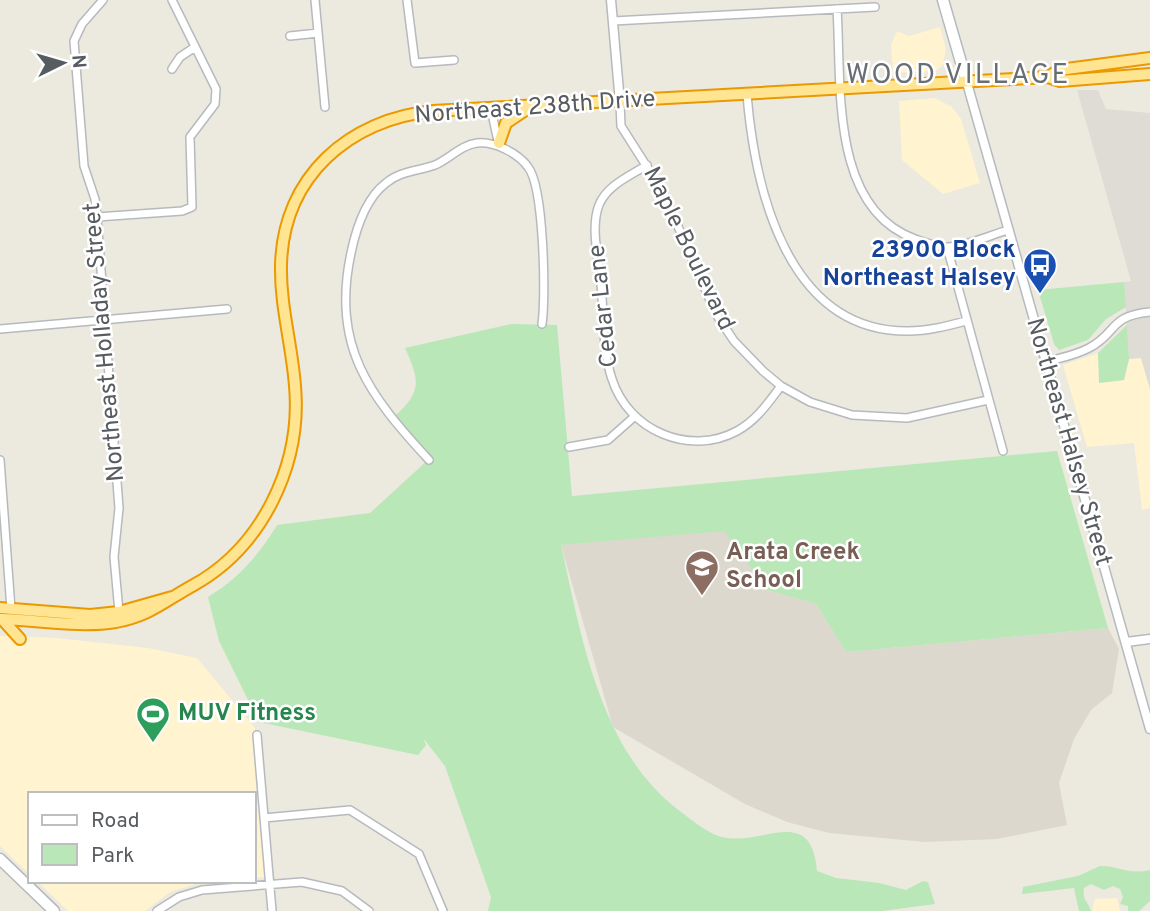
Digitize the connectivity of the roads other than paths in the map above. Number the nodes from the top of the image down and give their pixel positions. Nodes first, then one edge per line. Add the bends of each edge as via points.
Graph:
1 (103, 0) edge
2 (172, 0) edge
3 (315, 0) edge
4 (407, 0) edge
5 (611, 0) edge
6 (943, 0) edge
7 (875, 7) dead end
8 (837, 9) junction
9 (613, 21) junction
10 (318, 33) junction
11 (290, 36) dead end
12 (195, 47) junction
13 (1150, 58) edge
14 (454, 60) dead end
15 (172, 69) dead end
16 (1150, 74) edge
17 (1048, 77) junction
18 (967, 83) junction
19 (842, 90) junction
20 (747, 95) junction
21 (620, 103) junction
22 (325, 107) dead end
23 (533, 108) junction
24 (491, 109) junction
25 (499, 145) junction
26 (647, 165) junction
27 (97, 217) junction
28 (1008, 230) junction
29 (947, 247) junction
30 (227, 309) dead end
31 (1150, 312) edge
32 (104, 320) junction
33 (966, 321) junction
34 (542, 324) dead end
35 (0, 329) edge
36 (1046, 362) junction
37 (781, 386) junction
38 (988, 400) junction
39 (634, 417) junction
40 (569, 447) dead end
41 (1003, 451) dead end
42 (0, 460) edge
43 (429, 460) dead end
44 (3, 614) edge
45 (118, 616) junction
46 (36, 621) junction
47 (1150, 639) edge
48 (1126, 642) junction
49 (1150, 729) edge
50 (257, 735) dead end
51 (264, 818) junction
52 (0, 859) edge
53 (270, 885) junction
54 (54, 911) edge
55 (157, 911) edge
56 (272, 911) edge
57 (369, 911) edge
58 (443, 911) edge

1 - 27 street, Northeast Holladay Street via 74,41 83,159
2 - 12 street
3 - 10 street
4 - 14 street via 415,63
5 - 9 street
6 - 18 main road, Northeast Halsey Street
7 - 8 street
8 - 9 street
8 - 19 street
9 - 21 street
10 - 11 street
10 - 22 street
12 - 15 street
12 - 27 street via 213,82 216,99 190,137 192,207
13 - 17 highway, Northeast 238th Drive via 1059,70
16 - 17 highway, Northeast 238th Drive via 1060,81
17 - 18 highway, Northeast 238th Drive
18 - 19 highway, Northeast 238th Drive
18 - 28 street, Northeast Halsey Street
19 - 20 highway, Northeast 238th Drive
19 - 29 street via 848,150 870,205 900,232
20 - 21 highway, Northeast 238th Drive
20 - 33 street via 752,149 766,205 786,250 816,292 851,318 882,329 920,331
21 - 23 highway, Northeast 238th Drive
21 - 26 street, Maple Boulevard via 627,133
23 - 24 highway, Northeast 238th Drive
23 - 25 highway via 512,117
24 - 25 street
24 - 45 highway, Northeast 238th Drive via 418,113 356,133 329,155 301,191 286,227 281,261 295,387 294,429 271,508 217,570 172,597
25 - 34 street via 527,165 535,187 544,266
25 - 43 street via 473,144 443,161 392,178 364,212 353,243 344,299 353,355 374,397
26 - 37 street, Maple Boulevard via 716,314 750,359
26 - 39 street, Cedar Lane via 609,190 599,205 596,224 611,379
27 - 32 street, Northeast Holladay Street
28 - 29 street
28 - 36 street, Northeast Halsey Street
29 - 33 street
30 - 32 street
31 - 36 street via 1128,315 1088,349
32 - 35 street
32 - 45 street, Northeast Holladay Street via 119,508 114,557
33 - 38 street
36 - 48 street, Northeast Halsey Street
37 - 38 street, Maple Boulevard via 826,407 873,417 917,416
37 - 39 street via 749,423 708,440 674,438
38 - 41 street
39 - 40 street via 608,440
42 - 44 street
44 - 45 highway
44 - 46 highway
44 - 46 highway via 20,639 24,629
45 - 46 highway via 81,624
47 - 48 street
48 - 49 street, Northeast Halsey Street
50 - 51 street
51 - 53 street
51 - 58 street via 350,810 419,855
52 - 54 main road
53 - 55 street via 192,892
53 - 56 street
53 - 57 street via 302,882 333,887

